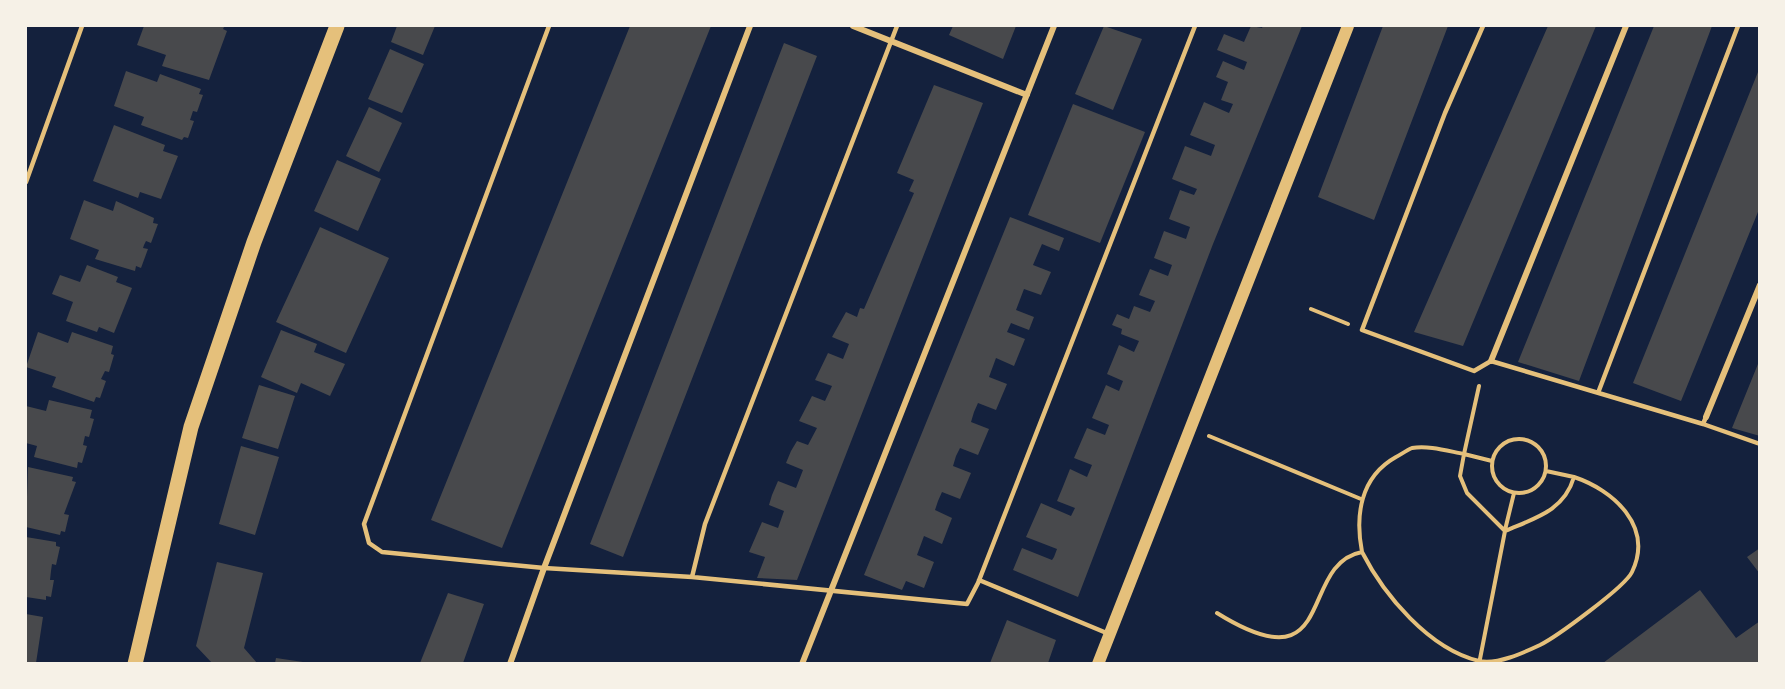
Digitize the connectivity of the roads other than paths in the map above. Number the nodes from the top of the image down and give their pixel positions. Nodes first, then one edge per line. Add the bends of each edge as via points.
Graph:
1 (82, 26) edge
2 (337, 26) edge
3 (549, 26) edge
4 (750, 26) edge
5 (853, 26) edge
6 (897, 26) edge
7 (1054, 26) edge
8 (1195, 26) edge
9 (1348, 26) edge
10 (1483, 26) edge
11 (1626, 26) edge
12 (1738, 26) edge
13 (891, 41) junction
14 (1027, 95) junction
15 (26, 183) edge
16 (1760, 285) edge
17 (1491, 361) junction
18 (1598, 393) junction
19 (1706, 417) joint
20 (1703, 424) junction
21 (1760, 444) edge
22 (544, 568) junction
23 (692, 577) junction
24 (979, 580) junction
25 (831, 590) junction
26 (1109, 634) junction
27 (135, 663) edge
28 (510, 663) edge
29 (802, 663) edge
30 (1098, 663) edge

1 - 15 lane
2 - 27 main road via 254,242 191,427
3 - 22 lane via 364,524 369,543 382,552
4 - 22 street
5 - 13 street
6 - 13 lane
7 - 14 street
8 - 24 lane
9 - 26 main road
10 - 17 lane via 1445,113 1362,330 1474,371
11 - 17 street
12 - 18 lane
13 - 14 street
13 - 23 lane via 705,524
14 - 25 street
16 - 19 street
17 - 18 lane
18 - 20 lane
19 - 20 lane
20 - 21 lane
22 - 23 lane
22 - 28 street
23 - 25 lane
24 - 25 lane via 967,604
24 - 26 lane
25 - 29 street
26 - 30 main road

